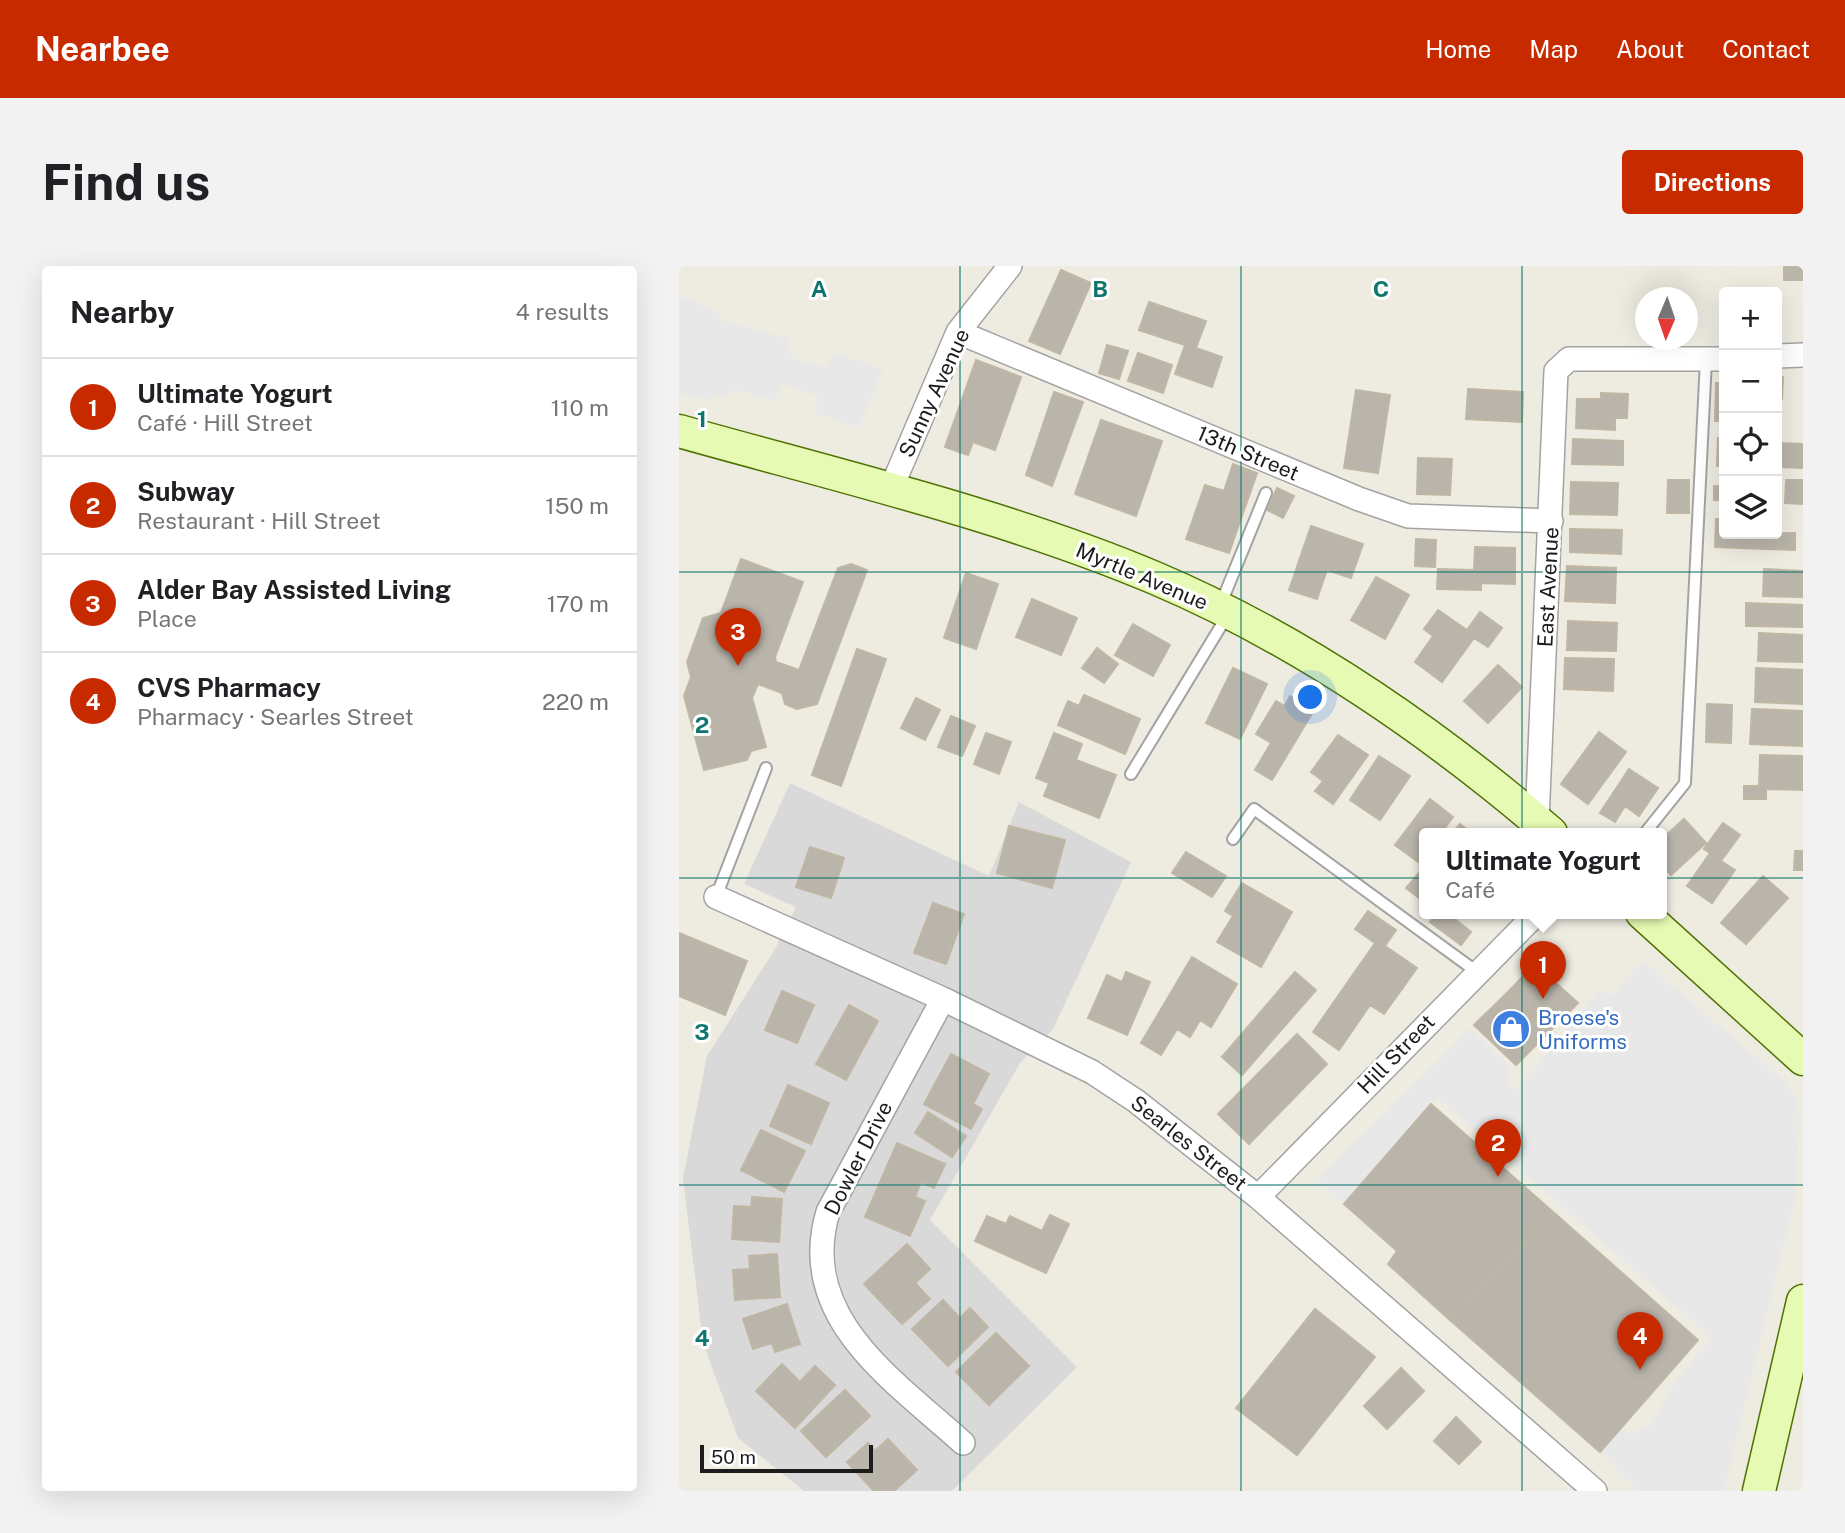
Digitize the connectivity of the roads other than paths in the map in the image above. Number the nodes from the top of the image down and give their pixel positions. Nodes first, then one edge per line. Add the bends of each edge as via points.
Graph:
1 (1010, 266) edge
2 (958, 332) junction
3 (1803, 355) edge
4 (1782, 356) edge
5 (1715, 360) edge
6 (679, 431) edge
7 (890, 491) junction
8 (1266, 493) dead end
9 (1551, 520) junction
10 (1224, 611) junction
11 (766, 768) dead end
12 (1131, 774) dead end
13 (1544, 827) edge
14 (1649, 828) edge
15 (1233, 839) dead end
16 (716, 897) joint
17 (1531, 919) edge
18 (1650, 919) edge
19 (1477, 972) junction
20 (943, 999) junction
21 (1803, 1059) edge
22 (1258, 1197) junction
23 (1803, 1301) edge
24 (963, 1443) dead end
25 (1595, 1491) edge
26 (1759, 1491) edge

1 - 2 street, Sunny Avenue
2 - 7 street, Sunny Avenue
2 - 9 street, 13th Street via 1408,516
3 - 4 street
5 - 9 street, East Avenue via 1569,359 1556,371
5 - 14 lane via 1685,783
6 - 7 main road, Myrtle Avenue
7 - 10 main road, Myrtle Avenue via 1061,542
8 - 10 lane
9 - 13 street, East Avenue
10 - 12 lane
10 - 13 main road, Myrtle Avenue via 1346,678 1429,735
11 - 16 lane
15 - 19 lane via 1254,810
16 - 20 street, Searles Street
17 - 19 street, Hill Street
18 - 21 main road
19 - 22 street, Hill Street
20 - 22 street, Searles Street via 1093,1072
20 - 24 street, Dowler Drive via 828,1212 822,1247 831,1306 845,1331
22 - 25 street, Searles Street
23 - 26 main road

